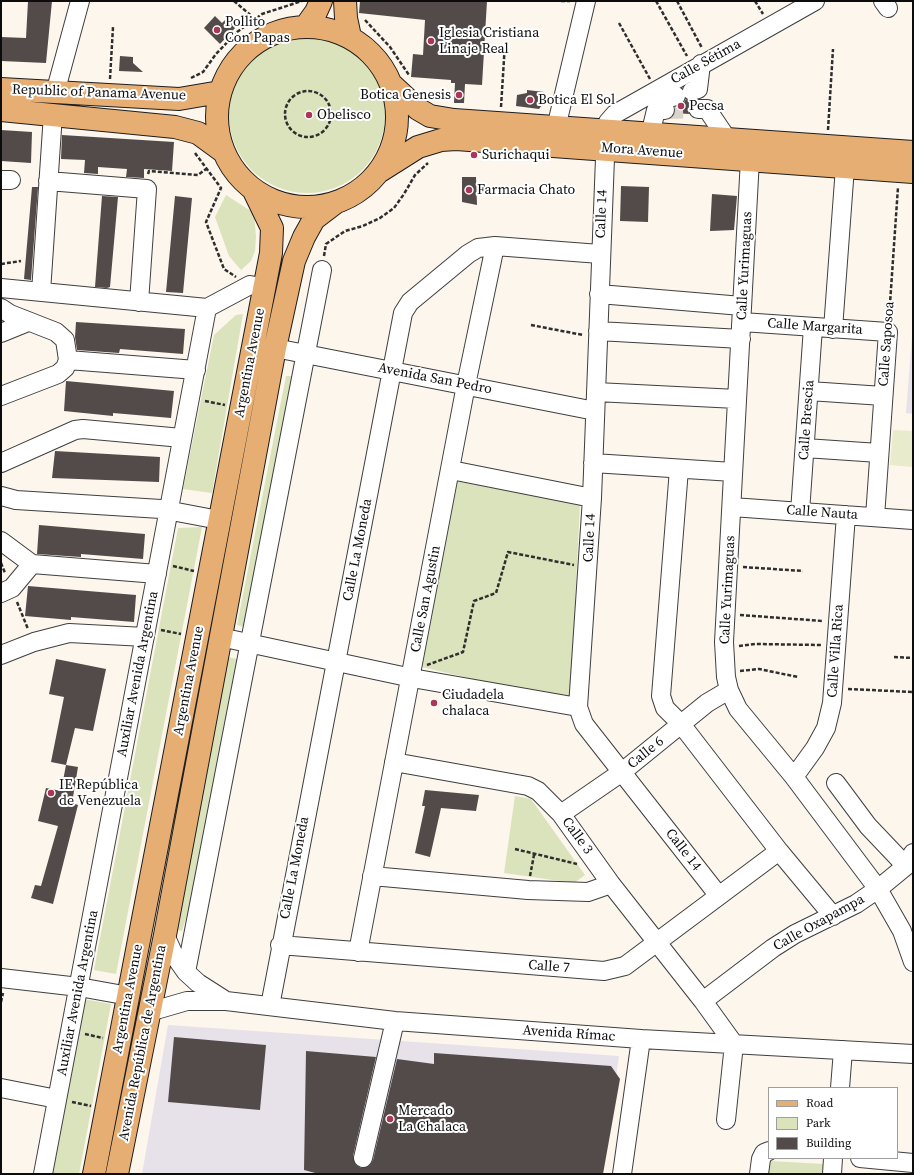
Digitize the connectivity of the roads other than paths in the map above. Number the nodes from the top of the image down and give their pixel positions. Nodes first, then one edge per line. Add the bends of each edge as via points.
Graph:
1 (80, 1) edge
2 (321, 1) edge
3 (345, 1) edge
4 (586, 1) edge
5 (815, 1) edge
6 (306, 26) junction
7 (350, 37) junction
8 (701, 64) junction
9 (401, 80) junction
10 (1, 89) edge
11 (220, 92) junction
12 (689, 92) junction
13 (657, 101) junction
14 (54, 104) junction
15 (1, 110) edge
16 (556, 128) junction
17 (650, 135) junction
18 (605, 140) junction
19 (728, 140) junction
20 (224, 152) junction
21 (913, 152) edge
22 (750, 159) junction
23 (845, 167) junction
24 (906, 171) edge
25 (379, 172) junction
26 (48, 181) junction
27 (254, 191) junction
28 (335, 203) junction
29 (495, 246) junction
30 (600, 254) junction
31 (322, 270) road end
32 (258, 286) junction
33 (1, 288) edge
34 (40, 292) junction
35 (599, 294) junction
36 (139, 302) junction
37 (1, 308) edge
38 (207, 308) junction
39 (28, 322) junction
40 (742, 322) junction
41 (813, 327) junction
42 (833, 329) junction
43 (888, 332) joint
44 (1, 333) edge
45 (598, 334) junction
46 (275, 348) junction
47 (304, 353) junction
48 (68, 360) junction
49 (196, 370) junction
50 (393, 370) junction
51 (466, 385) junction
52 (809, 391) junction
53 (596, 392) junction
54 (1, 396) edge
55 (883, 396) junction
56 (737, 399) junction
57 (595, 411) junction
58 (182, 438) junction
59 (805, 448) junction
60 (879, 453) junction
61 (1, 463) edge
62 (593, 464) junction
63 (678, 469) junction
64 (451, 470) junction
65 (733, 472) junction
66 (1, 496) edge
67 (592, 498) junction
68 (732, 507) junction
69 (169, 511) junction
70 (800, 512) junction
71 (846, 515) junction
72 (875, 517) junction
73 (219, 520) junction
74 (913, 520) edge
75 (1, 541) edge
76 (32, 564) junction
77 (158, 568) junction
78 (1, 593) edge
79 (145, 637) junction
80 (220, 637) junction
81 (250, 643) junction
82 (1, 655) edge
83 (336, 661) junction
84 (412, 674) junction
85 (727, 682) junction
86 (578, 707) junction
87 (681, 724) junction
88 (394, 762) junction
89 (622, 772) junction
90 (794, 777) junction
91 (836, 783) dead end
92 (561, 814) junction
93 (779, 850) junction
94 (909, 859) edge
95 (372, 876) junction
96 (611, 884) junction
97 (878, 889) junction
98 (718, 896) junction
99 (833, 916) junction
100 (164, 935) junction
101 (657, 942) junction
102 (280, 945) junction
103 (358, 952) junction
104 (913, 962) edge
105 (186, 972) junction
106 (1, 978) edge
107 (79, 987) junction
108 (129, 996) junction
109 (226, 1000) junction
110 (703, 1001) junction
111 (270, 1006) junction
112 (149, 1012) junction
113 (395, 1021) junction
114 (641, 1039) junction
115 (734, 1044) junction
116 (843, 1050) junction
117 (913, 1054) edge
118 (840, 1087) edge
119 (1, 1088) edge
120 (57, 1099) junction
121 (726, 1120) dead end
122 (768, 1151) edge
123 (363, 1158) dead end
124 (833, 1159) edge
125 (871, 1159) edge
126 (913, 1163) edge
127 (43, 1174) edge
128 (94, 1174) edge
129 (117, 1174) edge
130 (622, 1174) edge
131 (759, 1174) edge
132 (832, 1174) edge

1 - 14 street
2 - 6 main road
3 - 7 main road
4 - 16 street
5 - 8 street, Calle Sétima
6 - 7 main road via 329,28
6 - 11 main road via 283,29 262,38 244,52 229,70
7 - 9 main road via 368,49 382,65
8 - 12 street
8 - 13 street, Calle Sétima
9 - 16 main road, Mora Avenue via 407,100 430,116
9 - 25 main road via 397,130 393,145
10 - 14 main road, Republic of Panama Avenue
11 - 14 main road, Republic of Panama Avenue via 179,99 109,96
11 - 20 main road via 217,122
12 - 13 street
12 - 19 street
13 - 17 street
13 - 18 street, Calle Sétima via 615,114 608,122
14 - 15 main road, Republic of Panama Avenue
14 - 20 main road, Republic of Panama Avenue via 198,133
14 - 26 street
16 - 18 main road, Mora Avenue
17 - 18 main road, Mora Avenue
17 - 19 main road, Mora Avenue
18 - 22 main road, Mora Avenue
18 - 25 main road, Mora Avenue via 456,139 431,142 418,147
18 - 30 street, Calle 14
19 - 21 main road, Mora Avenue
20 - 27 main road via 232,167
22 - 23 main road, Mora Avenue
22 - 40 street, Calle Yurimaguas
23 - 24 main road, Mora Avenue
23 - 42 street
25 - 28 main road via 362,189
26 - 34 street
26 - 36 street via 147,189
27 - 28 main road via 273,201 293,206 314,207
27 - 32 main road, Argentina Avenue via 272,228 271,253
28 - 46 main road, Argentina Avenue via 314,219 297,255
29 - 30 street, Calle La Moneda
29 - 50 street, Calle La Moneda via 478,248 468,254 410,302 399,326
29 - 51 street, Calle San Agustin
30 - 35 street, Calle 14
31 - 47 street
32 - 38 street
32 - 73 main road, Argentina Avenue via 240,408
33 - 34 street
34 - 36 street
35 - 40 street
35 - 45 street, Calle 14
36 - 38 street
37 - 39 street
38 - 49 street, Auxiliar Avenida Argentina
39 - 44 street
39 - 48 street via 56,332 65,340
40 - 41 street, Calle Margarita
40 - 45 street
40 - 56 street, Calle Yurimaguas
41 - 42 street, Calle Margarita
41 - 52 street, Calle Brescia
42 - 43 street, Calle Margarita
43 - 55 street, Calle Saposoa
45 - 53 street, Calle 14
46 - 47 street, Avenida San Pedro
46 - 80 main road, Argentina Avenue
47 - 50 street, Avenida San Pedro
47 - 81 street
48 - 49 street
48 - 54 street via 65,368 58,374
49 - 58 street, Auxiliar Avenida Argentina
50 - 51 street, Avenida San Pedro
50 - 83 street, Calle La Moneda
51 - 57 street, Avenida San Pedro
51 - 64 street, Calle San Agustin
52 - 55 street
52 - 59 street, Calle Brescia
53 - 56 street
53 - 57 street, Calle 14
55 - 60 street, Calle Saposoa
56 - 65 street, Calle Yurimaguas
57 - 62 street, Calle 14
58 - 61 street via 79,430
58 - 69 street, Auxiliar Avenida Argentina
59 - 60 street
59 - 70 street, Calle Brescia
60 - 72 street, Calle Saposoa
62 - 63 street
62 - 67 street, Calle 14
63 - 65 street
63 - 87 street via 661,696 665,708
64 - 67 street
64 - 84 street, Calle San Agustin
65 - 68 street, Calle Yurimaguas
66 - 69 street via 16,500
67 - 86 street, Calle 14
68 - 70 street, Calle Nauta
68 - 85 street, Calle Yurimaguas via 725,648
69 - 73 street
69 - 77 street, Auxiliar Avenida Argentina
70 - 71 street, Calle Nauta
71 - 72 street, Calle Nauta
71 - 90 street, Calle Villa Rica via 832,703 826,728
72 - 74 street, Calle Nauta
73 - 108 main road, Argentina Avenue
75 - 76 street
76 - 77 street
76 - 78 street via 12,588
77 - 79 street, Auxiliar Avenida Argentina
79 - 82 street via 69,632
79 - 107 street, Auxiliar Avenida Argentina
80 - 81 street
80 - 100 main road, Argentina Avenue
81 - 83 street
81 - 105 street
83 - 84 street
83 - 102 street, Calle La Moneda
84 - 86 street
84 - 88 street, Calle San Agustin
85 - 87 street, Calle 6 via 707,703
85 - 90 street, Calle Yurimaguas via 738,709
86 - 89 street, Calle 14 via 584,724
87 - 89 street, Calle 6
87 - 93 street
88 - 92 street, Calle 3 via 528,786 538,791
88 - 95 street, Calle San Agustin
89 - 92 street, Calle 6
89 - 98 street, Calle 14
90 - 97 street, Calle Yurimaguas
91 - 94 street via 868,826
92 - 96 street, Calle 3
93 - 98 street, Calle 7
93 - 99 street
94 - 97 street, Calle Oxapampa
95 - 96 street via 528,890 588,892
95 - 103 street, Calle San Agustin
96 - 101 street, Calle 3
97 - 99 street, Calle Oxapampa
97 - 104 street, Calle Yurimaguas via 902,931
98 - 101 street, Calle 7
99 - 110 street, Calle Oxapampa via 773,948
100 - 105 street, Avenida Rímac
100 - 112 main road, Avenida República de Argentina
101 - 103 street, Calle 7 via 626,966 604,971
101 - 110 street, Calle 3
102 - 103 street, Calle 7
102 - 111 street, Calle La Moneda
105 - 109 street, Avenida Rímac via 212,993
106 - 107 street
107 - 108 street
107 - 120 street, Auxiliar Avenida Argentina
108 - 128 main road, Argentina Avenue
109 - 111 street, Avenida Rímac
109 - 112 street, Avenida Rímac via 187,1001
110 - 115 street
111 - 113 street, Avenida Rímac
112 - 129 main road, Avenida República de Argentina
113 - 114 street, Avenida Rímac
113 - 123 street
114 - 115 street, Avenida Rímac
114 - 130 street
115 - 116 street, Avenida Rímac
115 - 121 street
116 - 117 street, Avenida Rímac
116 - 118 street
119 - 120 street
120 - 127 street, Auxiliar Avenida Argentina
122 - 131 street via 761,1159
124 - 132 street
125 - 126 street

